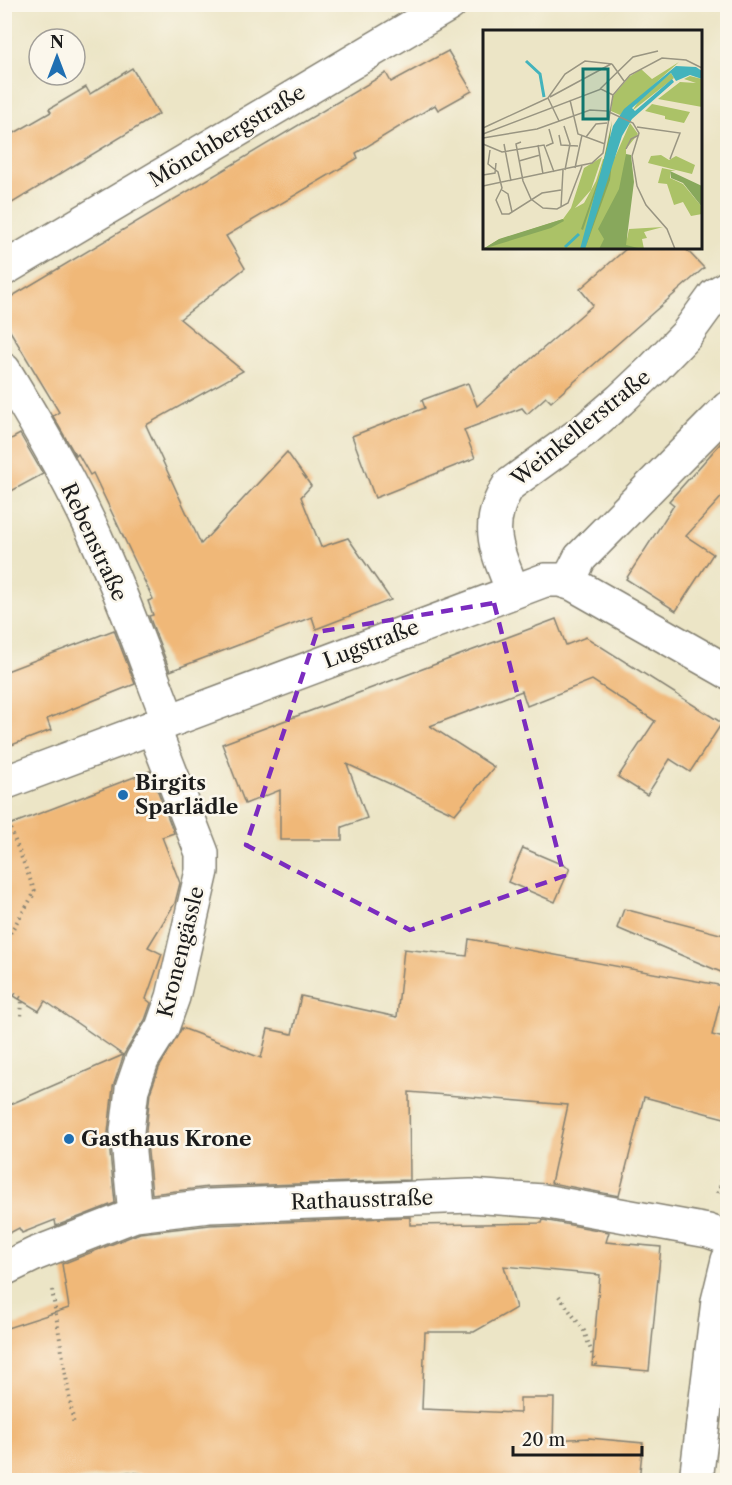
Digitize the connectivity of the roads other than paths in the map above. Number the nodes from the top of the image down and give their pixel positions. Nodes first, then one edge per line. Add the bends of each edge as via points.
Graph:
1 (450, 4) edge
2 (4, 270) edge
3 (723, 298) edge
4 (4, 370) edge
5 (728, 408) edge
6 (568, 582) junction
7 (513, 591) junction
8 (728, 672) edge
9 (161, 724) junction
10 (4, 783) edge
11 (135, 1215) junction
12 (728, 1238) edge
13 (728, 1260) edge
14 (4, 1269) edge
15 (696, 1480) edge

1 - 2 street, Mönchbergstraße
3 - 7 street, Weinkellerstraße via 629,392 585,430 509,485 493,528
4 - 9 street, Rebenstraße via 80,504 108,564
5 - 6 street via 580,558
6 - 7 street, Lugstraße via 545,580
6 - 8 street, Lugstraße
7 - 9 street, Lugstraße
9 - 10 street, Lugstraße
9 - 11 street, Kronengässle via 202,853 202,871 173,997 132,1089 127,1131
11 - 12 street, Rathausstraße via 209,1206 471,1196 543,1201
11 - 14 street, Rathausstraße
13 - 15 street via 718,1301

